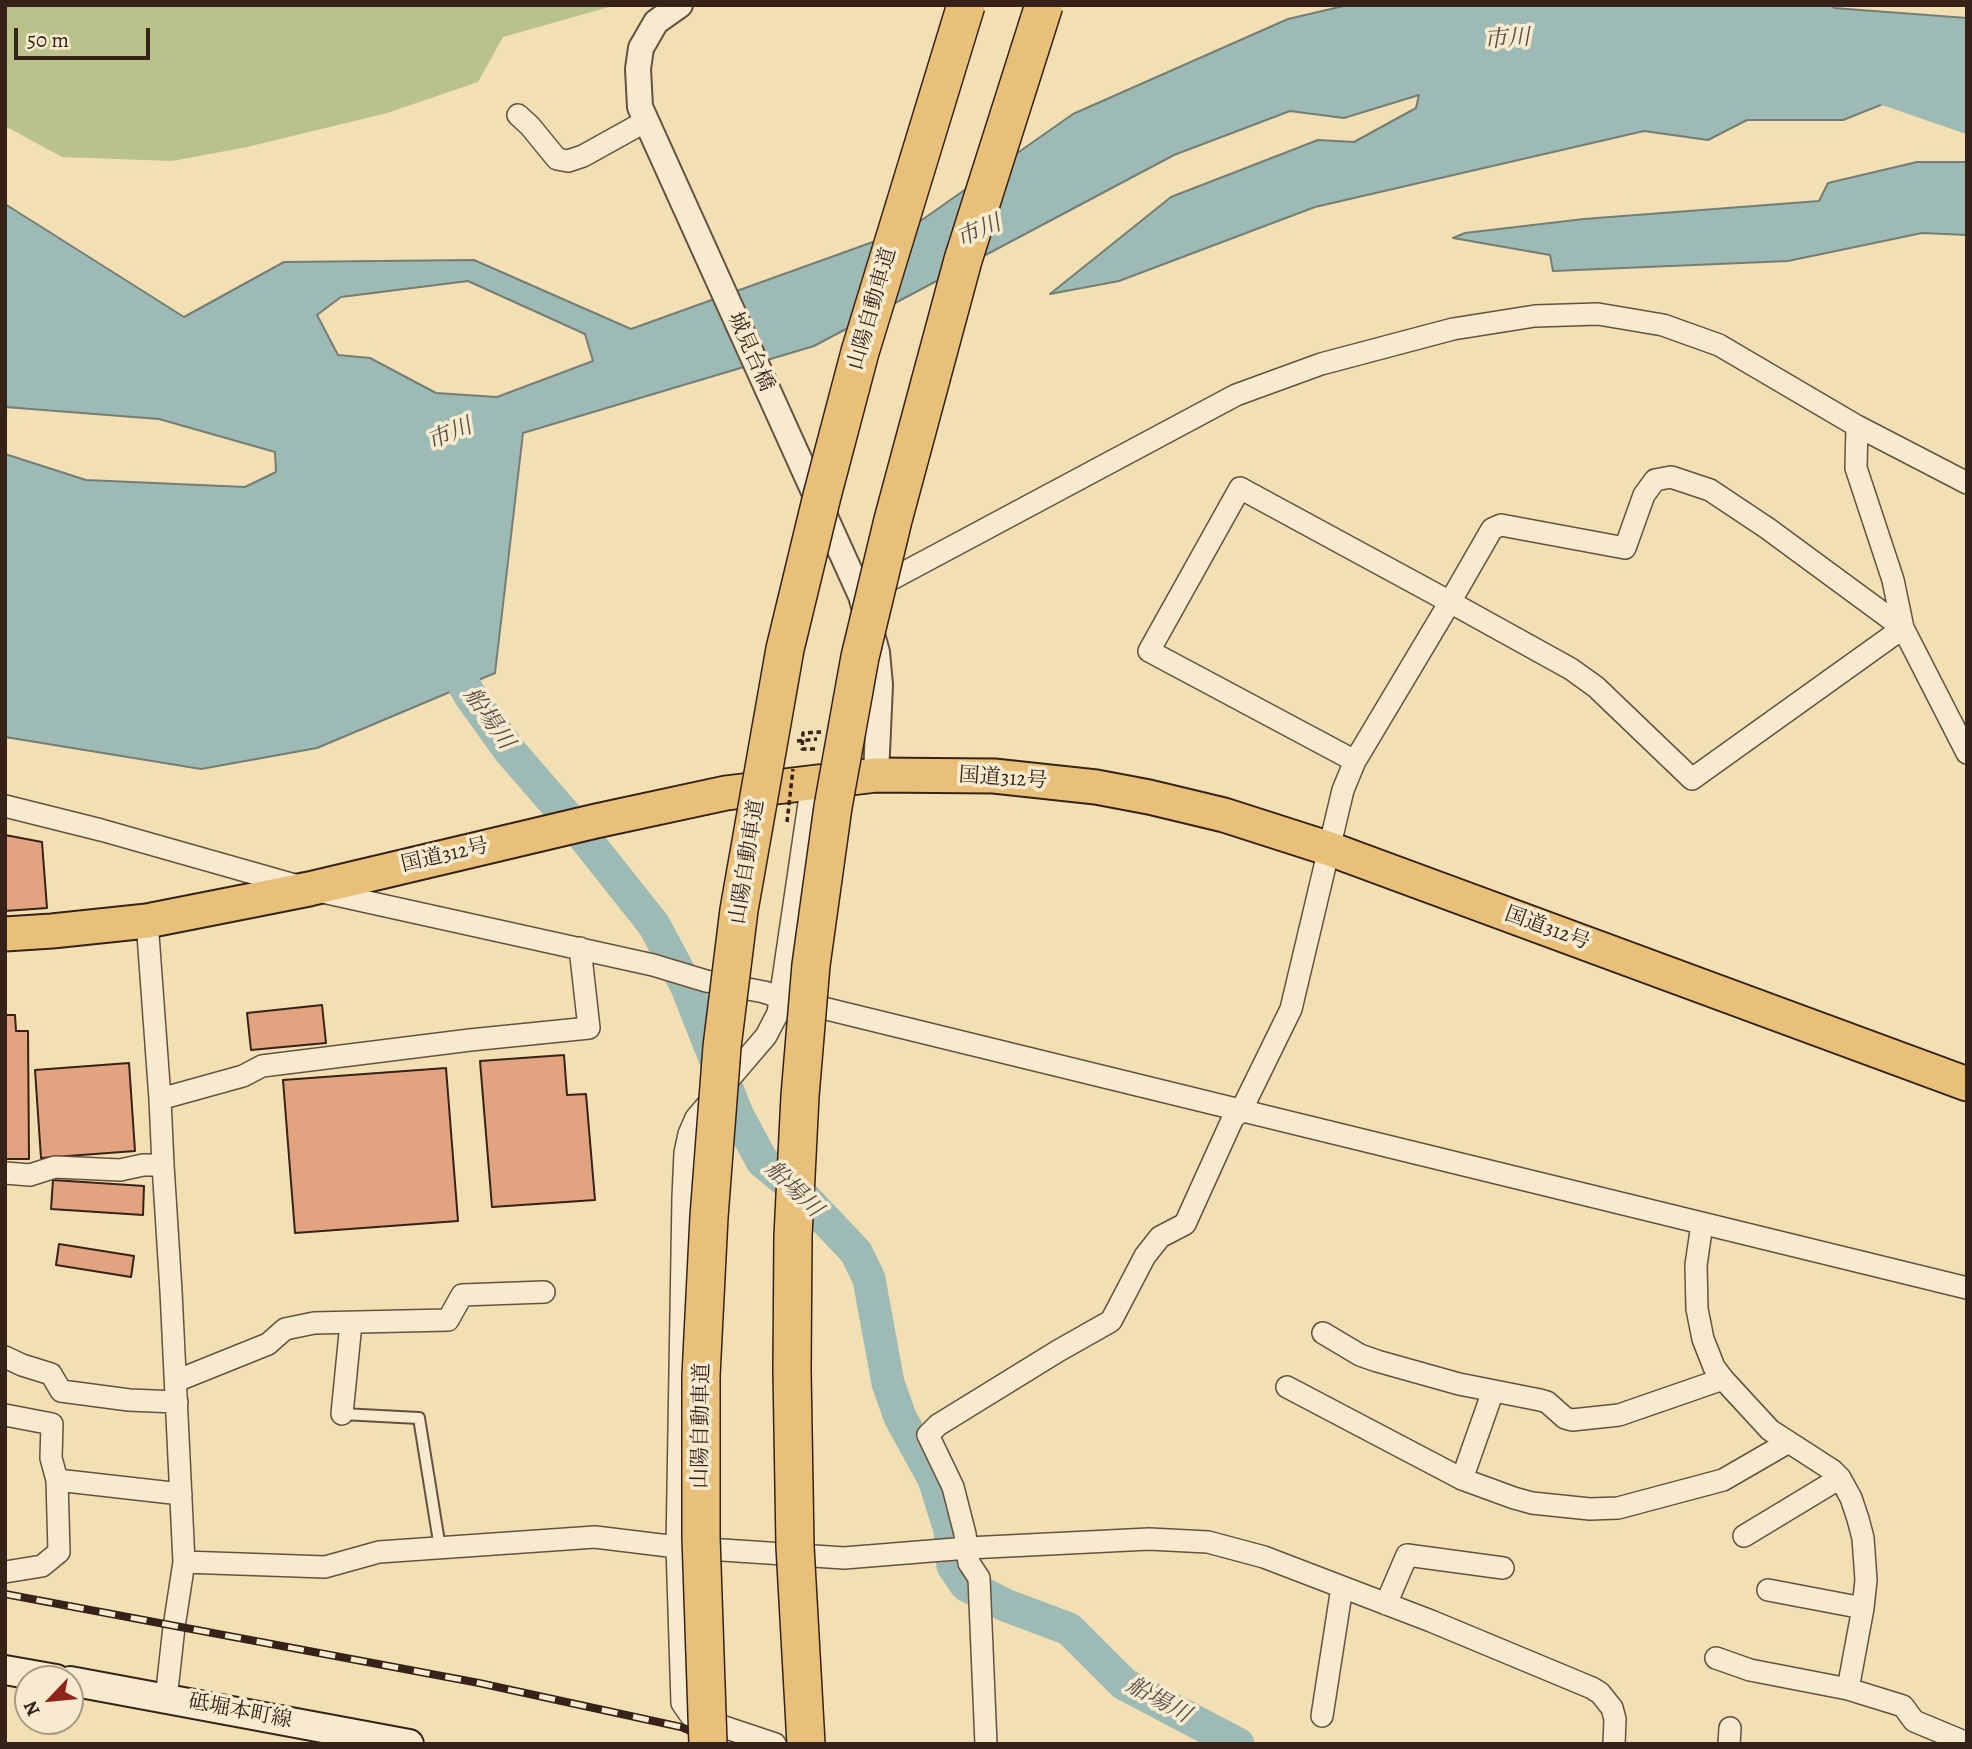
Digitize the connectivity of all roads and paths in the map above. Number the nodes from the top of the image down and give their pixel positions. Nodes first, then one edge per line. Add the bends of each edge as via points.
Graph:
1 (680, 5) edge
2 (966, 5) edge
3 (1044, 5) edge
4 (518, 115) dead end
5 (646, 121) junction
6 (1857, 426) junction
7 (1967, 483) edge
8 (857, 590) junction
9 (1450, 602) junction
10 (1903, 628) junction
11 (1967, 753) edge
12 (1355, 761) junction
13 (803, 775) junction
14 (876, 775) junction
15 (5, 806) edge
16 (787, 822) dead end
17 (1330, 849) junction
18 (309, 889) junction
19 (147, 920) junction
20 (5, 934) edge
21 (580, 948) junction
22 (782, 998) junction
23 (1967, 1084) edge
24 (160, 1099) junction
25 (1241, 1111) junction
26 (163, 1165) junction
27 (5, 1173) edge
28 (1702, 1224) junction
29 (1967, 1288) edge
30 (544, 1293) dead end
31 (351, 1323) junction
32 (1323, 1333) dead end
33 (5, 1357) edge
34 (1723, 1380) junction
35 (1287, 1387) dead end
36 (1493, 1391) junction
37 (176, 1392) junction
38 (342, 1414) joint
39 (5, 1415) edge
40 (1787, 1443) junction
41 (1840, 1478) junction
42 (1462, 1479) junction
43 (57, 1480) junction
44 (181, 1494) junction
45 (1744, 1536) dead end
46 (677, 1547) junction
47 (440, 1548) junction
48 (968, 1548) junction
49 (184, 1562) junction
50 (1503, 1568) dead end
51 (5, 1572) edge
52 (1342, 1587) junction
53 (1768, 1590) dead end
54 (1386, 1604) junction
55 (1863, 1608) junction
56 (1716, 1658) dead end
57 (84, 1684) edge
58 (1848, 1689) junction
59 (166, 1699) junction
60 (1322, 1716) dead end
61 (1967, 1742) edge
62 (409, 1744) edge
63 (708, 1744) edge
64 (775, 1744) edge
65 (806, 1744) edge
66 (986, 1744) edge
67 (1614, 1744) edge

1 - 5 street, 城見台橋 via 656,22 640,48 638,92
2 - 63 highway, 山陽自動車道, bridge via 860,352 822,496 785,649 739,910 722,1047 701,1376
3 - 65 highway, bridge via 963,260 893,520 860,657 811,965 793,1236 792,1356 795,1546
4 - 5 street via 556,159 568,161
5 - 8 street, 城見台橋
6 - 7 street
6 - 8 street via 1719,345 1663,325 1598,314 1535,316 1453,329 1321,364 1236,395
6 - 10 street via 1856,468 1893,580
8 - 14 street, 城見台橋 via 877,652
9 - 10 street via 1596,687 1692,779
9 - 10 street via 1492,529 1501,525 1625,548 1644,495 1655,480 1671,477 1710,490
9 - 12 street
9 - 12 street via 1240,488 1149,651
10 - 11 street
12 - 17 street via 1343,790
13 - 14 highway, 国道312号
13 - 16 path, bridge
13 - 18 highway, 国道312号
13 - 22 street
14 - 17 highway, 国道312号 via 994,776 1096,788 1224,815
15 - 18 street
17 - 23 highway, 国道312号
17 - 25 street via 1291,1009
18 - 19 highway, 国道312号
18 - 21 street
19 - 20 highway, 国道312号
19 - 24 street
21 - 22 street
21 - 24 street via 589,1028 262,1066 243,1076
22 - 25 street
22 - 46 street, bridge via 766,1036 696,1118 685,1153
24 - 26 street
25 - 28 street
25 - 48 street via 1233,1118 1185,1224 1160,1237 1145,1256 1111,1321 928,1435 953,1487
26 - 27 street
26 - 37 street
28 - 29 street
28 - 34 street via 1696,1265 1697,1309 1703,1339
30 - 31 street via 463,1295 448,1320
31 - 37 street via 285,1329 268,1344
31 - 38 street
32 - 36 street via 1377,1361
33 - 37 street via 51,1374 61,1391 129,1400
34 - 36 street via 1619,1415 1572,1420 1547,1402
34 - 40 street
35 - 42 street
36 - 42 street
37 - 44 street
38 - 47 lane via 419,1418
39 - 43 street via 52,1423 51,1458
40 - 41 street
40 - 42 street via 1723,1480 1603,1510 1532,1503
41 - 45 street
41 - 55 street via 1863,1538
43 - 44 street
43 - 51 street via 59,1552 42,1566
44 - 49 street
46 - 47 street via 595,1538
46 - 48 street via 844,1558
46 - 64 street via 682,1703 691,1716
47 - 49 street via 379,1552 325,1567
48 - 52 street via 1149,1539 1208,1542 1264,1557
48 - 66 street via 969,1563 979,1578
49 - 59 street
50 - 54 street via 1407,1555
52 - 54 street
52 - 60 street
53 - 55 street
54 - 67 street via 1600,1693 1612,1708
55 - 58 street
56 - 58 street via 1750,1670
57 - 59 main road, 砥堀本町線
58 - 61 street via 1903,1706 1914,1721
59 - 62 main road, 砥堀本町線

